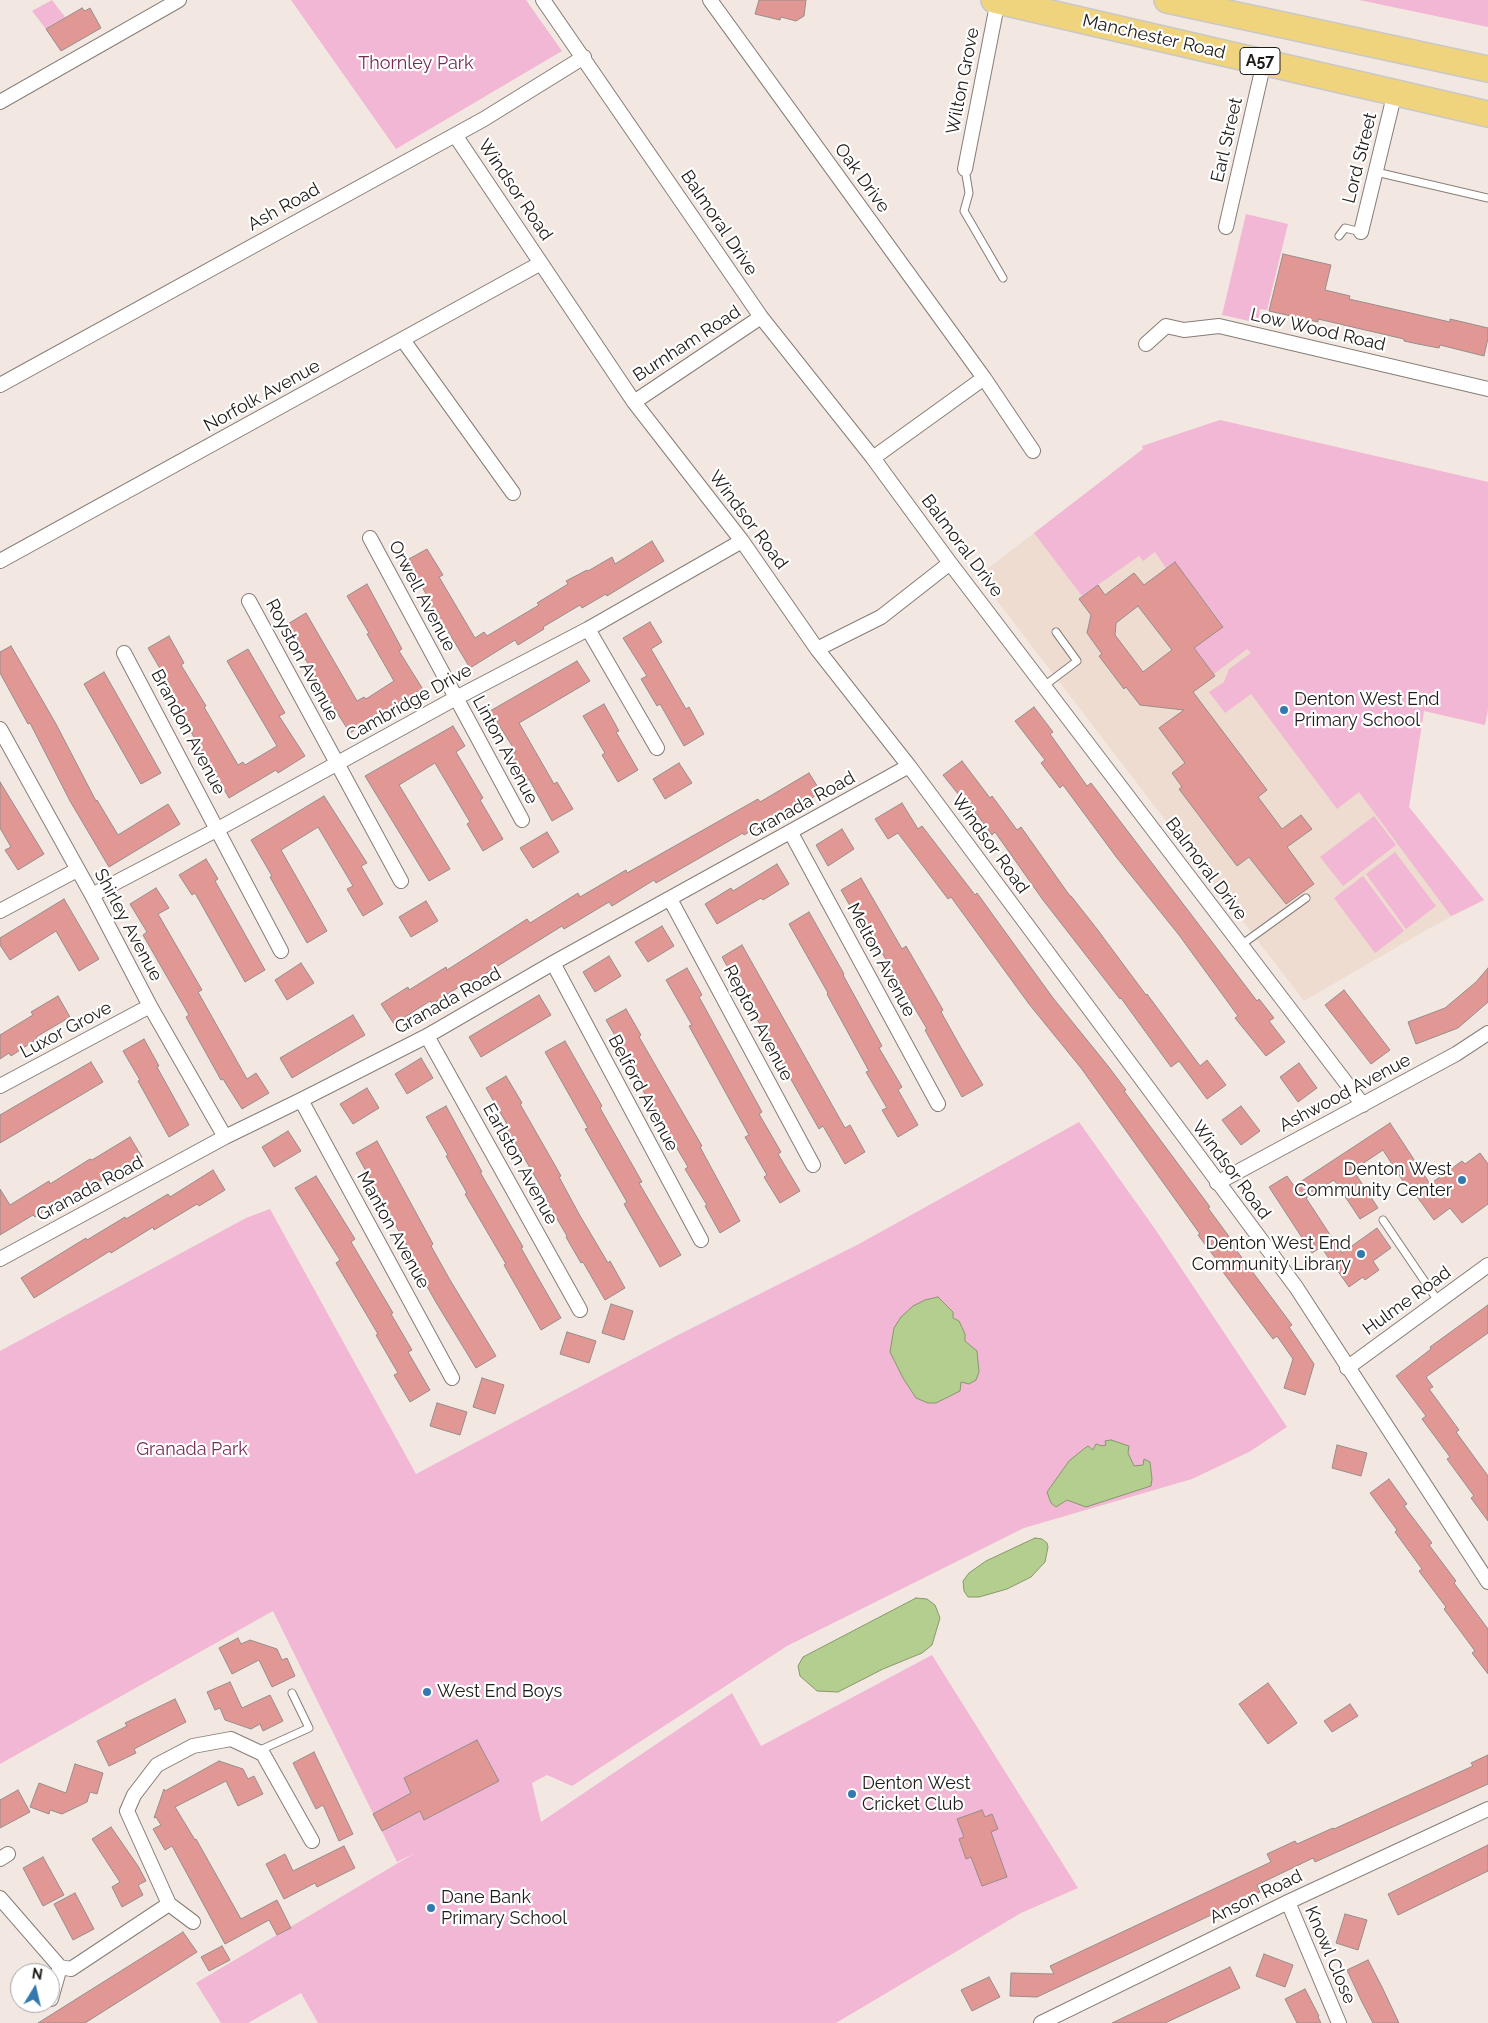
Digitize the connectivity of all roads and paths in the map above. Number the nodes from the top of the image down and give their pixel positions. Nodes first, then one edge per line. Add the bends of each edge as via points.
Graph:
1 (179, 0) edge
2 (543, 0) edge
3 (710, 0) edge
4 (997, 0) edge
5 (1167, 0) edge
6 (584, 57) junction
7 (1264, 62) junction
8 (1488, 69) edge
9 (1395, 92) junction
10 (0, 102) edge
11 (1488, 114) edge
12 (455, 135) junction
13 (965, 169) joint
14 (1376, 172) junction
15 (1488, 198) edge
16 (1226, 227) dead end
17 (1361, 232) joint
18 (1339, 236) dead end
19 (541, 263) junction
20 (1004, 278) dead end
21 (761, 318) junction
22 (403, 340) junction
23 (1146, 344) dead end
24 (984, 378) junction
25 (0, 385) edge
26 (1488, 389) edge
27 (634, 402) junction
28 (1033, 451) dead end
29 (873, 458) junction
30 (513, 493) dead end
31 (370, 538) dead end
32 (742, 541) junction
33 (0, 561) edge
34 (950, 563) junction
35 (249, 601) dead end
36 (588, 629) junction
37 (1056, 632) dead end
38 (817, 649) junction
39 (124, 653) dead end
40 (1044, 686) junction
41 (456, 698) junction
42 (0, 729) edge
43 (657, 748) dead end
44 (337, 764) junction
45 (909, 766) junction
46 (522, 820) dead end
47 (218, 829) junction
48 (791, 833) junction
49 (77, 870) junction
50 (401, 881) dead end
51 (92, 895) junction
52 (1306, 898) dead end
53 (670, 899) junction
54 (0, 911) edge
55 (1241, 945) junction
56 (281, 951) dead end
57 (553, 964) junction
58 (150, 1006) junction
59 (1488, 1033) edge
60 (427, 1036) junction
61 (0, 1086) edge
62 (301, 1100) junction
63 (938, 1104) dead end
64 (1363, 1105) junction
65 (225, 1137) junction
66 (813, 1165) dead end
67 (1217, 1183) junction
68 (1383, 1220) dead end
69 (701, 1240) dead end
70 (0, 1259) edge
71 (1487, 1269) edge
72 (1438, 1301) junction
73 (580, 1310) dead end
74 (1347, 1368) junction
75 (452, 1378) dead end
76 (1488, 1582) edge
77 (292, 1694) dead end
78 (257, 1751) junction
79 (1488, 1809) edge
80 (312, 1841) dead end
81 (0, 1898) edge
82 (1288, 1902) junction
83 (169, 1904) junction
84 (193, 1922) dead end
85 (57, 1963) edge
86 (60, 1967) edge
87 (1041, 2023) edge
88 (1339, 2023) edge

1 - 10 street
2 - 6 street, Balmoral Drive
3 - 24 street, Oak Drive
4 - 7 highway, Manchester Road / A57
4 - 13 street, Wilton Grove
5 - 8 highway, A57
6 - 12 street, Ash Road
6 - 21 street, Balmoral Drive
7 - 9 highway, Manchester Road / A57
7 - 16 street, Earl Street
9 - 11 highway, Manchester Road / A57
9 - 14 street, Lord Street
12 - 19 street, Windsor Road
12 - 25 street, Ash Road
13 - 20 lane via 969,193 964,211
14 - 15 lane
14 - 17 street, Lord Street
17 - 18 lane via 1345,228
19 - 22 street, Norfolk Avenue
19 - 27 street, Windsor Road
21 - 27 street, Burnham Road
21 - 29 street, Balmoral Drive
22 - 30 street
22 - 33 street, Norfolk Avenue
23 - 26 street, Low Wood Road via 1166,326 1184,330 1219,326
24 - 28 street, Oak Drive
24 - 29 street
27 - 32 street, Windsor Road
29 - 34 street, Balmoral Drive
31 - 41 street, Orwell Avenue
32 - 36 street, Cambridge Drive
32 - 38 street, Windsor Road
34 - 38 street via 881,617
34 - 40 street, Balmoral Drive
35 - 44 street, Royston Avenue
36 - 41 street, Cambridge Drive
36 - 43 street
37 - 40 lane via 1077,661
38 - 45 street, Windsor Road
39 - 47 street, Brandon Avenue
40 - 55 street, Balmoral Drive
41 - 44 street, Cambridge Drive
41 - 46 street, Linton Avenue
42 - 49 street, Shirley Avenue
44 - 47 street, Cambridge Drive
44 - 50 street, Royston Avenue
45 - 48 street, Granada Road
45 - 67 street, Windsor Road
47 - 51 street, Cambridge Drive
47 - 56 street, Brandon Avenue
48 - 53 street, Granada Road
48 - 63 street, Melton Avenue
49 - 51 street, Shirley Avenue
49 - 54 street
51 - 58 street, Shirley Avenue
52 - 55 lane
53 - 57 street, Granada Road
53 - 66 street, Repton Avenue
55 - 64 street, Balmoral Drive
57 - 60 street, Granada Road
57 - 69 street, Belford Avenue
58 - 61 street, Luxor Grove
58 - 65 street, Shirley Avenue
59 - 64 street, Ashwood Avenue
60 - 62 street, Granada Road
60 - 73 street, Earlston Avenue
62 - 65 street, Granada Road
62 - 75 street, Manton Avenue
64 - 67 street, Ashwood Avenue
65 - 70 street, Granada Road
67 - 74 street, Windsor Road via 1296,1287
68 - 72 lane
71 - 72 street, Hulme Road
72 - 74 street, Hulme Road
74 - 76 street, Windsor Road
77 - 78 lane via 309,1728
78 - 80 street via 263,1754
78 - 83 street via 231,1739 193,1746 157,1764 134,1795 127,1811
79 - 82 street, Anson Road
81 - 85 street
82 - 87 street, Anson Road
82 - 88 street, Knowl Close
83 - 84 street
83 - 86 street via 71,1969

